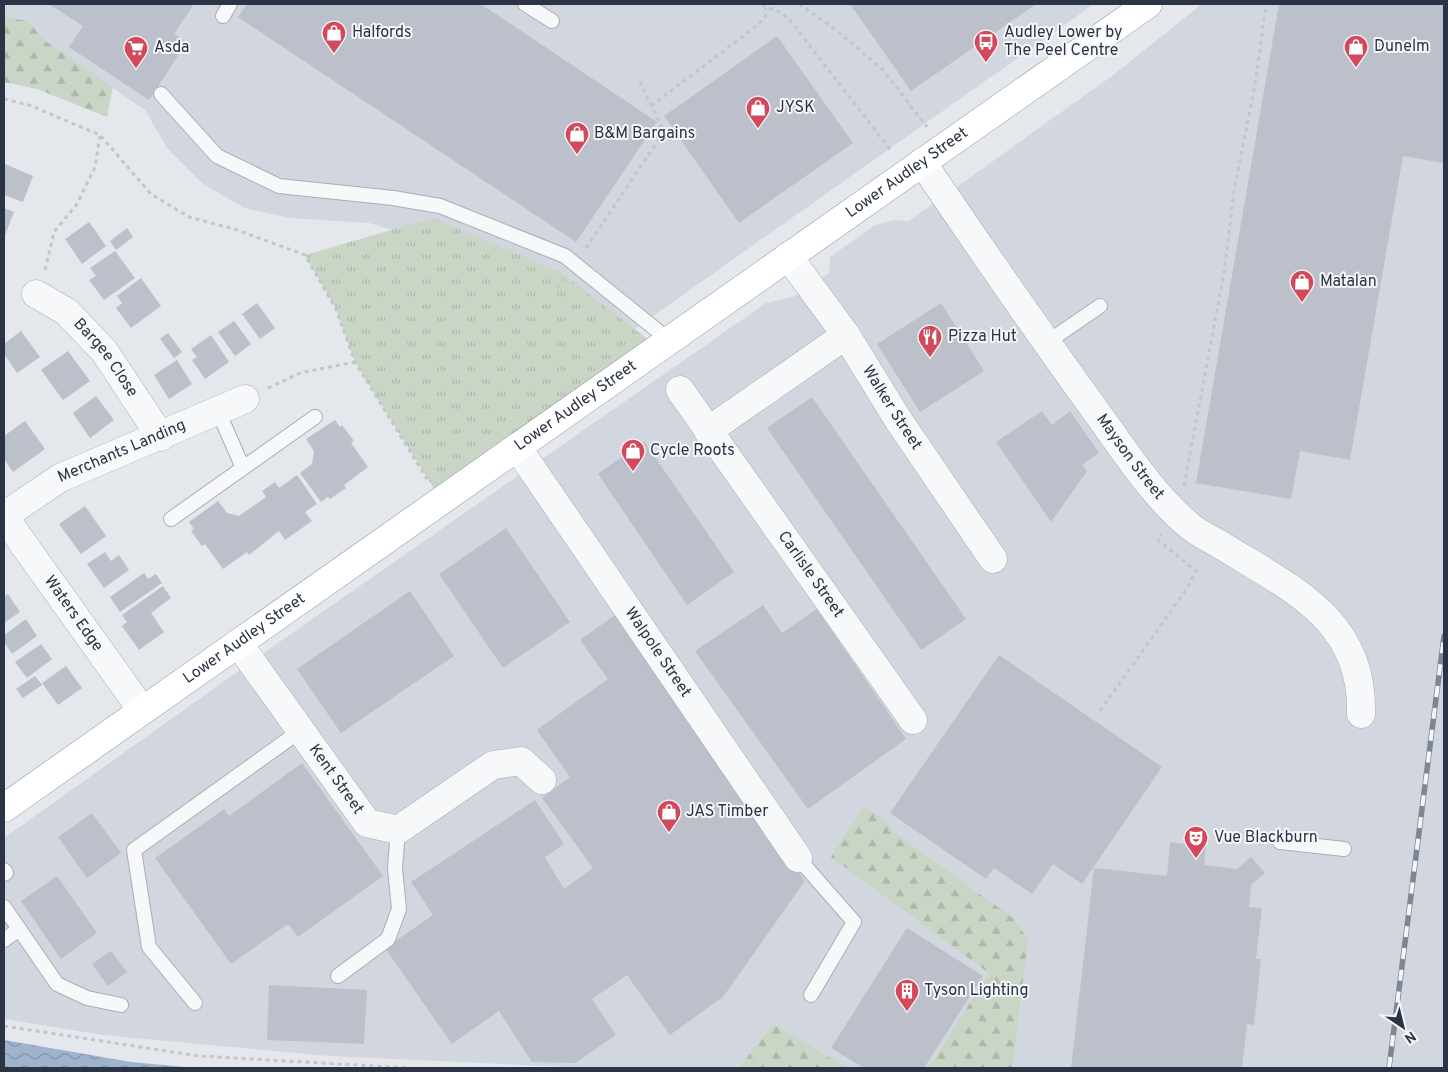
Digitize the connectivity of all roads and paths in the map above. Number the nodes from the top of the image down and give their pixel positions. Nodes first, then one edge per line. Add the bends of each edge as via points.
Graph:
1 (230, 4) edge
2 (525, 4) edge
3 (763, 4) edge
4 (799, 4) edge
5 (1148, 4) edge
6 (1266, 4) edge
7 (766, 8) junction
8 (223, 16) dead end
9 (552, 21) dead end
10 (639, 80) dead end
11 (161, 94) dead end
12 (4, 99) edge
13 (651, 106) junction
14 (100, 135) junction
15 (924, 161) junction
16 (788, 256) junction
17 (575, 264) junction
18 (36, 294) joint
19 (1100, 306) dead end
20 (846, 335) junction
21 (669, 340) junction
22 (1046, 343) junction
23 (355, 362) junction
24 (680, 390) dead end
25 (245, 399) joint
26 (218, 411) junction
27 (315, 417) dead end
28 (708, 431) junction
29 (161, 437) junction
30 (516, 447) junction
31 (243, 468) junction
32 (441, 500) junction
33 (1173, 509) junction
34 (4, 516) edge
35 (171, 519) dead end
36 (993, 559) dead end
37 (238, 643) junction
38 (142, 710) junction
39 (1100, 711) dead end
40 (1361, 714) dead end
41 (913, 720) dead end
42 (300, 731) junction
43 (542, 780) dead end
44 (4, 808) edge
45 (398, 830) junction
46 (1280, 842) dead end
47 (1344, 849) dead end
48 (798, 858) joint
49 (4, 870) edge
50 (4, 874) edge
51 (4, 907) edge
52 (19, 929) junction
53 (4, 940) edge
54 (338, 976) dead end
55 (811, 995) dead end
56 (195, 1003) dead end
57 (121, 1005) dead end
58 (4, 1026) edge
59 (409, 1068) edge

1 - 8 lane
2 - 9 lane
3 - 7 path
4 - 15 path via 883,70
5 - 15 highway, Lower Audley Street
6 - 33 path via 1196,429 1181,496
7 - 13 path via 765,18 754,28
7 - 15 path via 775,8 789,19
10 - 13 path
11 - 17 lane via 217,156 280,186 440,206 565,256
12 - 14 path via 29,105
13 - 17 path via 664,132
14 - 18 path via 95,167 77,204 54,232 48,262
14 - 23 path via 151,194 189,216 305,255 336,309
15 - 16 highway, Lower Audley Street
15 - 22 street, Mayson Street
16 - 20 street, Walker Street
16 - 21 highway, Lower Audley Street
17 - 21 lane
18 - 29 street, Bargee Close via 67,312 104,350
19 - 22 lane
20 - 28 street
20 - 36 street, Walker Street via 899,421
21 - 30 highway, Lower Audley Street
22 - 33 street, Mayson Street via 1154,490
23 - 25 path via 300,373
23 - 32 path
24 - 28 street, Carlisle Street
25 - 26 street, Merchants Landing
26 - 29 street, Merchants Landing
26 - 31 lane
27 - 31 lane
28 - 41 street, Carlisle Street
29 - 34 street, Merchants Landing via 60,478
30 - 32 highway, Lower Audley Street
30 - 48 street, Walpole Street
31 - 35 lane
32 - 37 highway, Lower Audley Street
33 - 39 path via 1158,540 1196,571
33 - 40 street, Mayson Street via 1192,527 1308,599 1335,626 1350,654 1362,689
34 - 38 street, Waters Edge
37 - 38 highway, Lower Audley Street
37 - 42 street, Kent Street
38 - 44 highway, Lower Audley Street
42 - 45 street, Kent Street via 367,823
42 - 56 lane via 134,850 149,948
43 - 45 street via 522,761 493,765
45 - 54 lane via 395,868 399,909 388,939
46 - 47 lane
48 - 55 lane via 854,922
49 - 50 lane
51 - 52 lane
52 - 53 lane
52 - 57 lane via 57,984 87,998
58 - 59 path via 199,1056

